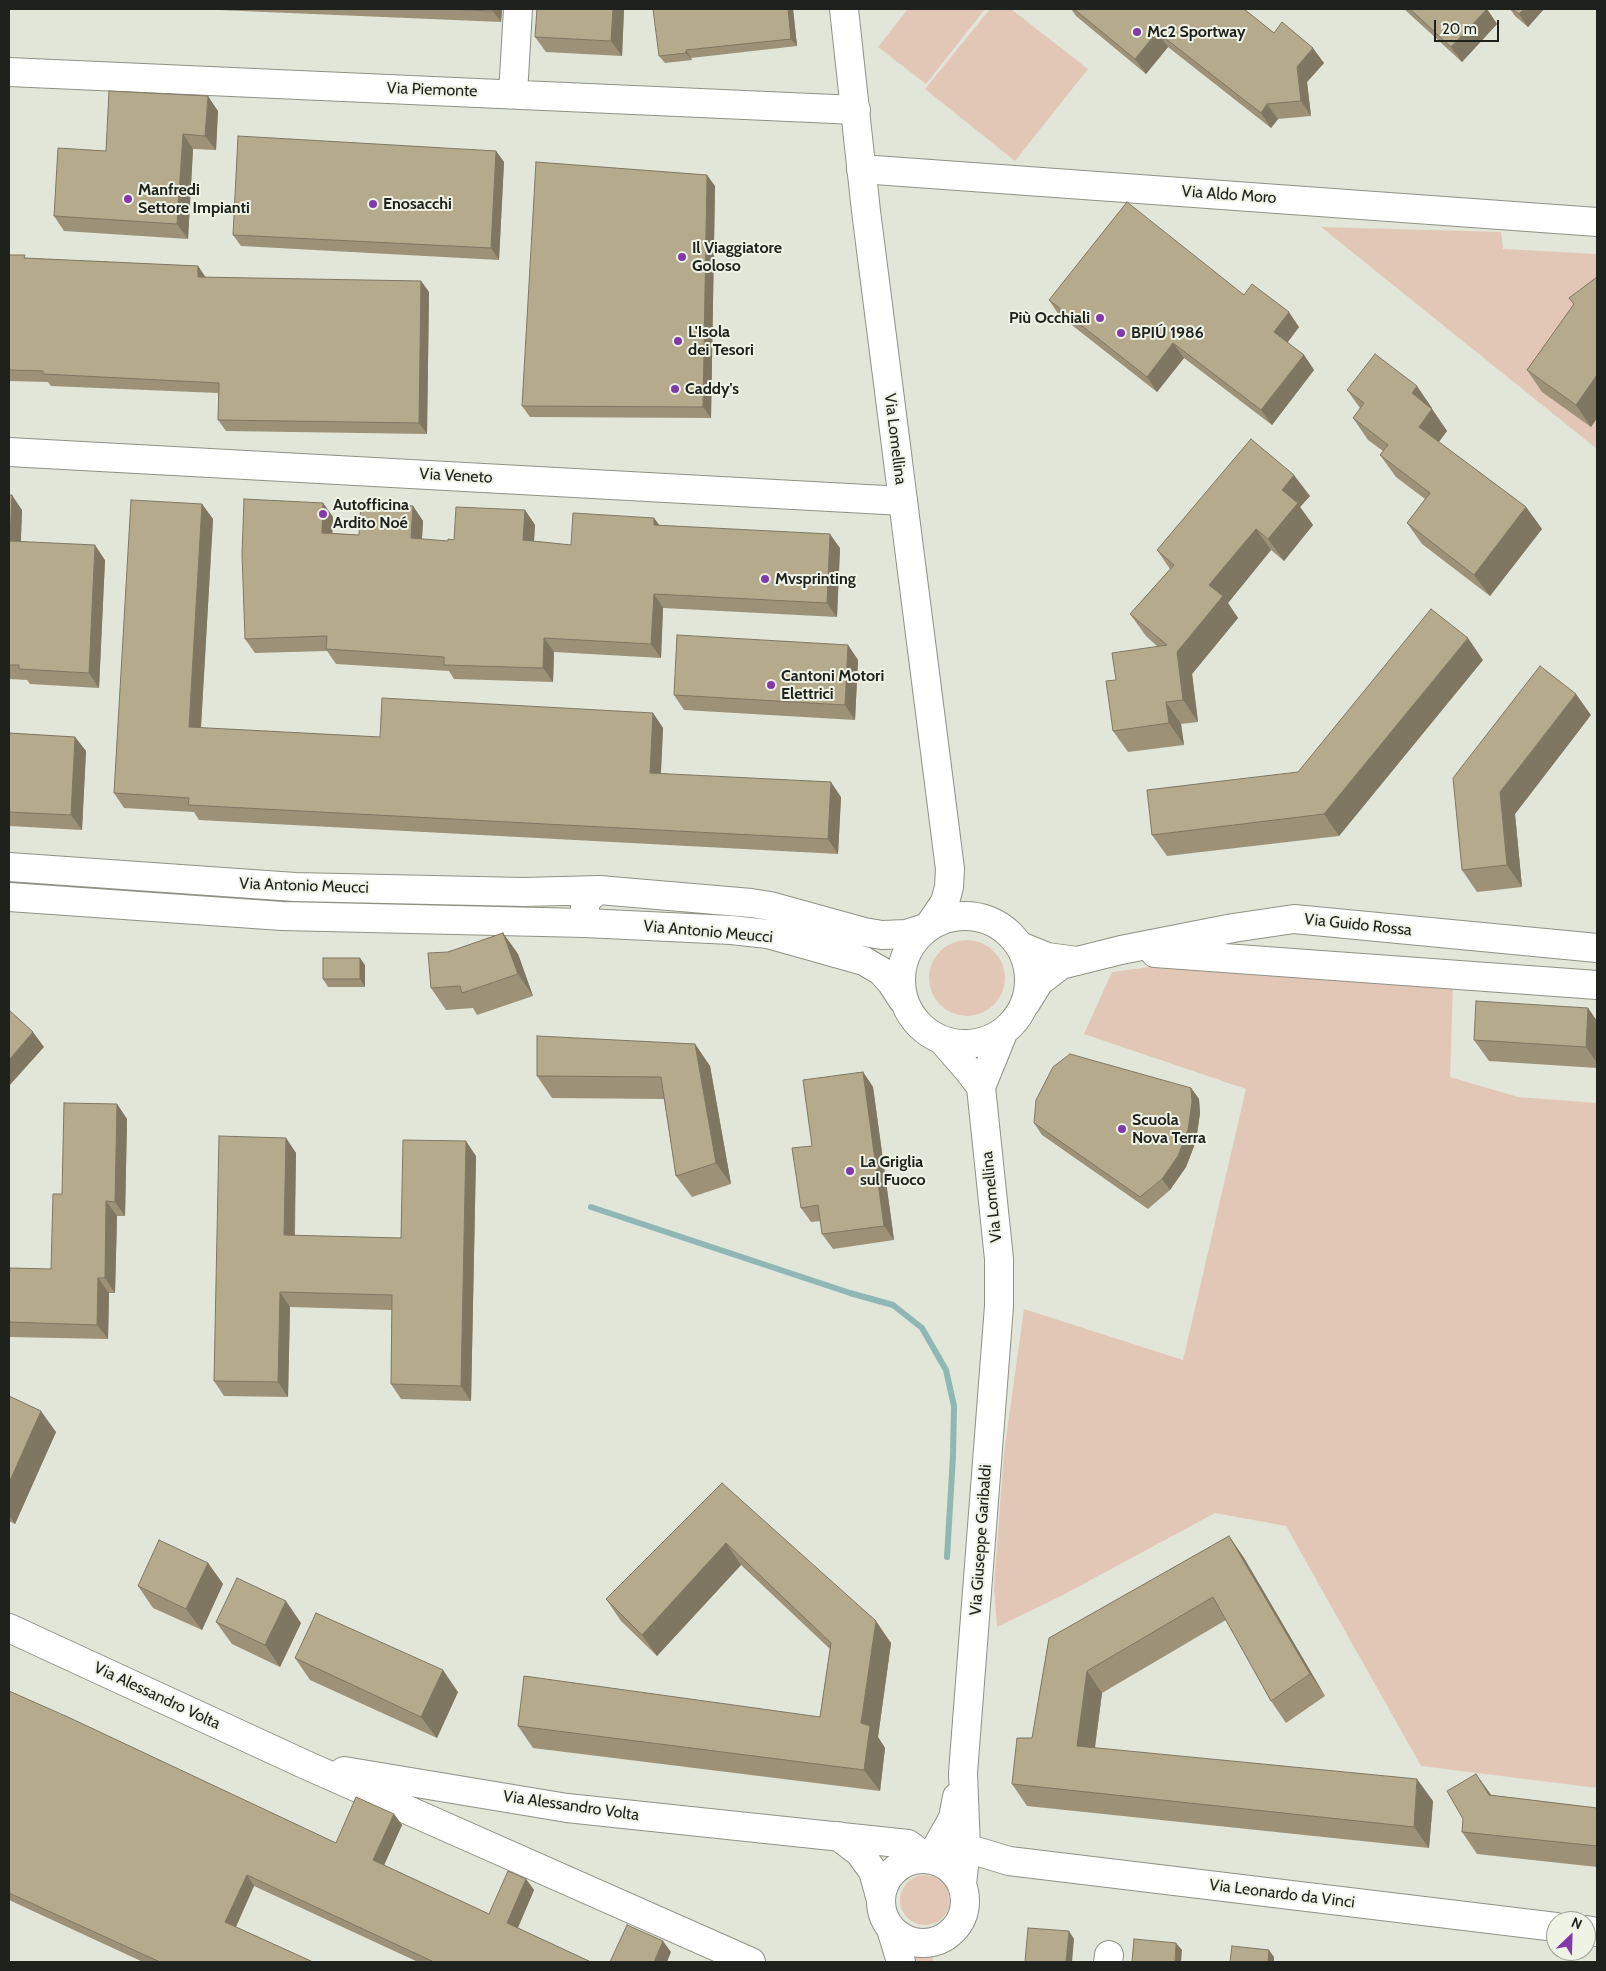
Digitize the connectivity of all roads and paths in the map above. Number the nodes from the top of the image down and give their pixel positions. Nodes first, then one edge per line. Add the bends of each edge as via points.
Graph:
1 (518, 9) edge
2 (844, 9) edge
3 (9, 72) edge
4 (513, 94) junction
5 (856, 110) junction
6 (861, 169) junction
7 (1597, 222) edge
8 (9, 452) edge
9 (903, 501) junction
10 (9, 868) edge
11 (950, 869) junction
12 (599, 890) junction
13 (9, 897) edge
14 (991, 922) junction
15 (585, 923) junction
16 (928, 927) junction
17 (1020, 946) junction
18 (1597, 948) edge
19 (1121, 950) junction
20 (1079, 961) junction
21 (1597, 985) edge
22 (902, 999) junction
23 (1026, 1003) junction
24 (1003, 1033) junction
25 (942, 1040) junction
26 (980, 1088) junction
27 (999, 1306) joint
28 (9, 1628) edge
29 (306, 1765) junction
30 (963, 1774) junction
31 (838, 1836) junction
32 (966, 1848) junction
33 (932, 1860) junction
34 (1009, 1861) junction
35 (962, 1887) junction
36 (881, 1900) junction
37 (1546, 1926) edge
38 (950, 1933) junction
39 (895, 1949) edge
40 (752, 1962) edge
41 (942, 1962) edge

1 - 4 street
2 - 5 street, Via Lomellina
3 - 4 street, Via Piemonte
4 - 5 street, Via Piemonte
5 - 6 street, Via Lomellina
6 - 7 street, Via Aldo Moro
6 - 9 street, Via Lomellina
8 - 9 street, Via Veneto
9 - 11 street, Via Lomellina
10 - 12 street, Via Antonio Meucci via 295,887 524,892
11 - 14 street, Via Lomellina via 959,887
11 - 16 street, Via Lomellina via 944,902
12 - 15 street via 585,904
12 - 16 street, Via Antonio Meucci via 770,906 882,935 906,934
13 - 15 street, Via Antonio Meucci via 282,916
14 - 16 street via 962,916 945,918
14 - 17 street via 1010,934
15 - 22 street, Via Antonio Meucci via 768,934 864,961 881,971
16 - 22 street via 912,942 902,963
17 - 20 street, Via Guido Rossa via 1047,957
17 - 23 street via 1030,981
18 - 19 street, Via Guido Rossa via 1294,919
19 - 20 street, Via Guido Rossa
19 - 21 street, Via Guido Rossa
20 - 23 street, Via Guido Rossa via 1061,965 1047,974
22 - 25 street via 912,1019 923,1031
23 - 24 street via 1014,1023
24 - 25 street via 969,1043
24 - 26 street, Via Lomellina
25 - 26 street, Via Lomellina
26 - 27 street, Via Lomellina via 998,1250
27 - 30 street, Via Giuseppe Garibaldi
28 - 29 street, Via Alessandro Volta
29 - 31 street, Via Alessandro Volta via 566,1808
29 - 40 street, Via Alessandro Volta
30 - 32 street, Via Giuseppe Garibaldi
30 - 33 street, Via Giuseppe Garibaldi via 952,1818
31 - 33 street, Via Alessandro Volta via 908,1844
31 - 36 street via 859,1852 873,1871
32 - 33 street
32 - 34 street
32 - 35 street, Via Giuseppe Garibaldi
33 - 35 street via 952,1871
33 - 36 street via 912,1859 899,1866 889,1875
34 - 35 street via 979,1870
34 - 37 street, Via Leonardo da Vinci
35 - 38 street via 965,1901 961,1919
36 - 39 street
38 - 39 street via 926,1943 901,1937
38 - 41 street

